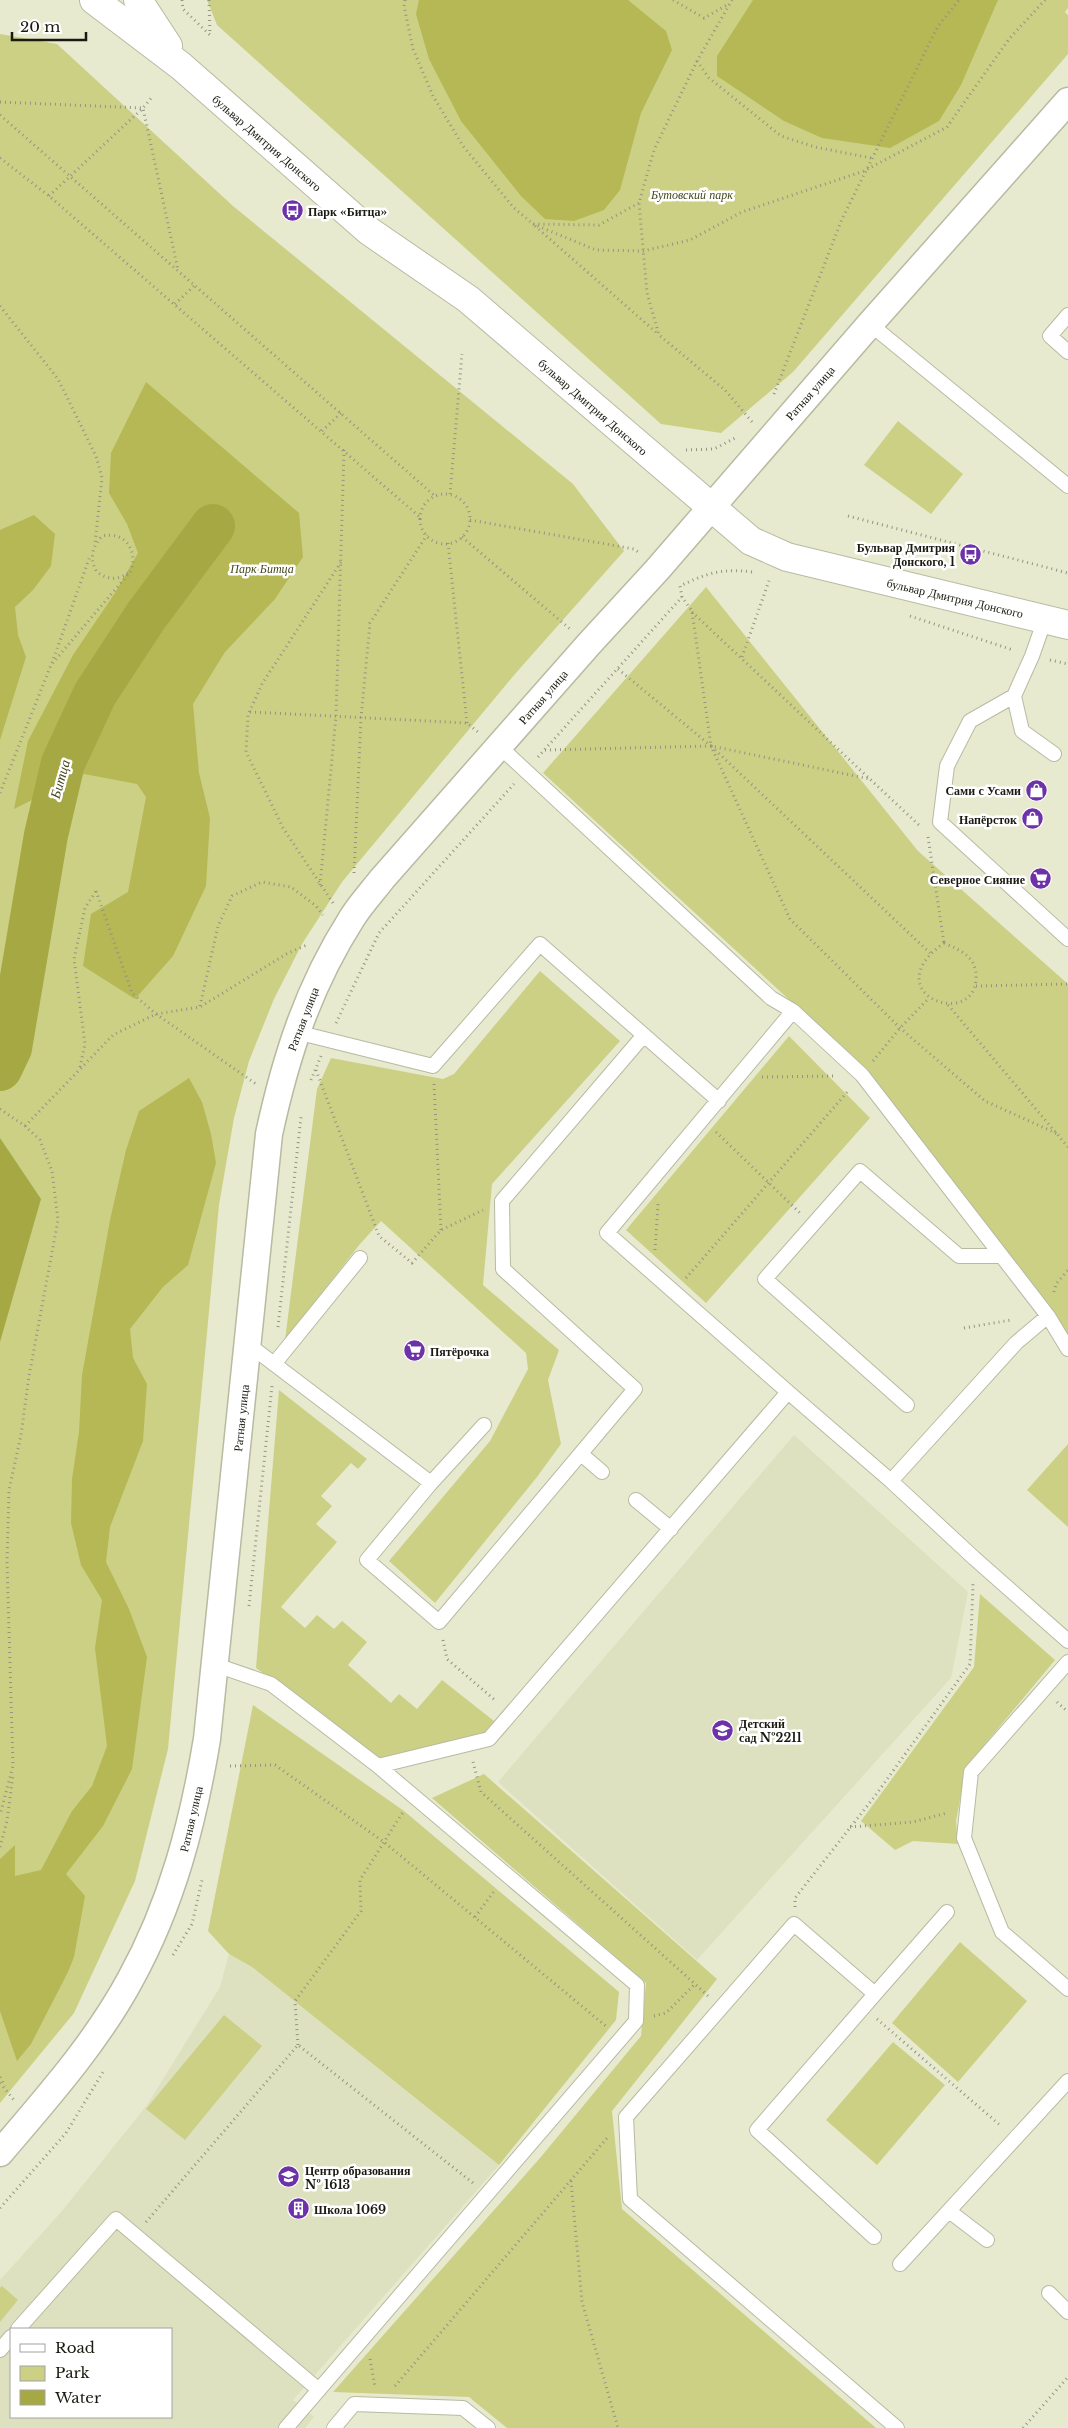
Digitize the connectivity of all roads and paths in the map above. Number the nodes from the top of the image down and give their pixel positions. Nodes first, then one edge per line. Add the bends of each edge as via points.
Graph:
1 (94, 0) edge
2 (138, 0) edge
3 (182, 0) edge
4 (209, 0) edge
5 (405, 0) edge
6 (673, 0) edge
7 (732, 0) edge
8 (959, 0) edge
9 (1045, 0) edge
10 (728, 4) junction
11 (697, 61) junction
12 (180, 66) junction
13 (152, 97) dead end
14 (0, 102) edge
15 (143, 108) junction
16 (1066, 108) edge
17 (0, 115) edge
18 (0, 158) edge
19 (871, 158) junction
20 (864, 171) junction
21 (69, 176) junction
22 (50, 196) junction
23 (639, 204) junction
24 (533, 224) junction
25 (643, 250) junction
26 (178, 270) junction
27 (195, 285) junction
28 (175, 304) junction
29 (0, 306) edge
30 (1068, 315) edge
31 (870, 324) junction
32 (660, 336) junction
33 (1068, 352) edge
34 (462, 354) dead end
35 (771, 401) dead end
36 (341, 413) junction
37 (760, 417) dead end
38 (755, 425) junction
39 (748, 430) dead end
40 (322, 431) junction
41 (741, 435) dead end
42 (344, 450) junction
43 (682, 451) dead end
44 (1068, 486) edge
45 (450, 494) junction
46 (435, 496) junction
47 (710, 508) junction
48 (848, 516) dead end
49 (421, 518) junction
50 (470, 520) junction
51 (427, 535) junction
52 (462, 537) junction
53 (95, 544) junction
54 (448, 544) junction
55 (634, 549) dead end
56 (341, 561) junction
57 (131, 571) junction
58 (755, 572) dead end
59 (1068, 573) edge
60 (763, 574) dead end
61 (692, 611) junction
62 (909, 616) dead end
63 (1057, 622) edge
64 (574, 632) dead end
65 (1032, 656) junction
66 (742, 657) junction
67 (1068, 664) edge
68 (51, 665) junction
69 (618, 668) dead end
70 (1014, 696) junction
71 (250, 712) junction
72 (336, 716) junction
73 (361, 718) junction
74 (711, 746) junction
75 (500, 747) junction
76 (544, 750) dead end
77 (1054, 754) dead end
78 (871, 779) junction
79 (0, 793) edge
80 (927, 833) junction
81 (934, 839) dead end
82 (354, 875) dead end
83 (320, 885) junction
84 (334, 905) dead end
85 (326, 919) dead end
86 (1068, 939) edge
87 (944, 943) junction
88 (288, 953) dead end
89 (930, 953) junction
90 (1068, 984) edge
91 (976, 986) junction
92 (929, 998) junction
93 (948, 1005) junction
94 (200, 1007) junction
95 (793, 1011) junction
96 (156, 1014) junction
97 (900, 1028) junction
98 (296, 1032) junction
99 (644, 1035) junction
100 (433, 1066) junction
101 (80, 1068) junction
102 (315, 1069) dead end
103 (862, 1075) junction
104 (738, 1078) junction
105 (260, 1086) dead end
106 (719, 1101) junction
107 (0, 1109) edge
108 (702, 1120) junction
109 (25, 1126) junction
110 (1060, 1135) junction
111 (1068, 1147) edge
112 (660, 1171) junction
113 (769, 1182) junction
114 (502, 1201) junction
115 (811, 1226) junction
116 (441, 1230) junction
117 (1001, 1256) junction
118 (360, 1258) dead end
119 (654, 1274) junction
120 (674, 1292) junction
121 (1048, 1316) junction
122 (964, 1328) dead end
123 (249, 1345) junction
124 (1068, 1349) edge
125 (274, 1364) junction
126 (788, 1392) junction
127 (907, 1405) dead end
128 (484, 1425) dead end
129 (581, 1454) junction
130 (602, 1472) dead end
131 (891, 1481) junction
132 (431, 1483) junction
133 (636, 1500) dead end
134 (671, 1528) junction
135 (974, 1558) junction
136 (440, 1622) junction
137 (1068, 1641) edge
138 (1068, 1662) edge
139 (216, 1665) junction
140 (511, 1713) junction
141 (468, 1744) junction
142 (13, 1766) junction
143 (230, 1766) dead end
144 (378, 1766) junction
145 (413, 1796) junction
146 (967, 1808) junction
147 (0, 1815) edge
148 (849, 1827) junction
149 (384, 1842) junction
150 (0, 1847) edge
151 (507, 1874) junction
152 (947, 1912) dead end
153 (475, 1917) junction
154 (794, 1924) junction
155 (696, 1984) junction
156 (1068, 1988) edge
157 (875, 1994) junction
158 (863, 2008) junction
159 (720, 2009) junction
160 (666, 2013) dead end
161 (621, 2039) junction
162 (298, 2044) junction
163 (0, 2077) edge
164 (1068, 2081) edge
165 (0, 2083) edge
166 (985, 2111) dead end
167 (626, 2116) junction
168 (0, 2153) edge
169 (571, 2181) junction
170 (488, 2195) junction
171 (949, 2211) junction
172 (135, 2235) junction
173 (874, 2237) dead end
174 (987, 2240) dead end
175 (900, 2264) dead end
176 (1049, 2293) dead end
177 (1068, 2312) edge
178 (19, 2328) edge
179 (366, 2336) junction
180 (10, 2338) edge
181 (0, 2350) edge
182 (1068, 2377) edge
183 (319, 2390) junction
184 (379, 2405) junction
185 (286, 2428) edge
186 (334, 2428) edge
187 (488, 2428) edge
188 (618, 2428) edge
189 (897, 2428) edge
190 (1023, 2428) edge

1 - 12 street
2 - 12 street
3 - 4 path via 183,9 210,36
5 - 24 path via 413,49 433,96 463,146 513,207
6 - 10 path via 704,18
7 - 10 path
8 - 19 path via 938,26
9 - 20 path via 1009,39 948,127
10 - 11 path
11 - 19 path via 709,78 781,136 815,147
11 - 23 path via 654,150
12 - 47 street, бульвар Дмитрия Донского via 369,231 468,299
13 - 15 path
14 - 15 path
15 - 21 path
15 - 26 path
16 - 31 street, Ратная улица
17 - 21 path
18 - 22 path
19 - 20 path
20 - 25 path via 742,212 690,240
20 - 35 path
21 - 22 path
21 - 26 path
22 - 28 path
23 - 24 path via 600,225
23 - 25 path
24 - 25 path via 596,250
24 - 32 path
25 - 32 path via 647,293
26 - 27 path
27 - 28 path
27 - 36 path
28 - 40 path
29 - 53 path via 58,379 96,456 102,478
30 - 33 lane via 1050,336
31 - 44 lane
31 - 47 street, Ратная улица
32 - 38 path via 725,390
34 - 45 path
36 - 40 path
36 - 46 path
37 - 38 path
38 - 39 path
40 - 42 path
41 - 43 path via 714,449
42 - 49 path
42 - 56 path
45 - 46 path
45 - 50 path via 465,504
46 - 49 path via 424,507
47 - 63 street, бульвар Дмитрия Донского via 751,542 775,553
47 - 75 street, Ратная улица
48 - 59 path
49 - 51 path
50 - 52 path
50 - 55 path
51 - 54 path via 434,541
51 - 73 path via 370,623
52 - 54 path
52 - 64 path
53 - 57 path via 91,558 97,572 111,579 121,578
53 - 57 path via 102,536 110,534 123,538 133,550
53 - 68 path
54 - 73 path via 467,723
56 - 71 path via 262,684
56 - 72 path
57 - 68 path
58 - 61 path via 731,569 703,574 680,586 682,597
60 - 66 path via 771,575
61 - 66 path
61 - 74 path
62 - 65 path
63 - 65 lane
65 - 67 path
65 - 70 lane
66 - 78 path
68 - 79 path
69 - 74 path
70 - 77 lane via 1022,730
70 - 86 lane via 970,721 947,766 940,822
71 - 72 path
71 - 83 path via 246,752 283,828
72 - 73 path
72 - 83 path
73 - 82 path
74 - 76 path
74 - 78 path
74 - 89 path
74 - 97 path via 790,919
75 - 95 lane via 771,998
75 - 98 street, Ратная улица via 353,916 313,990
78 - 80 path
80 - 81 path
80 - 87 path
83 - 84 path
85 - 94 path via 316,906 291,887 262,882 232,896 218,926
87 - 89 path
87 - 91 path via 968,954 977,970
88 - 94 path
89 - 92 path via 920,969 920,985
90 - 91 path
91 - 93 path via 966,999
92 - 93 path
92 - 97 path
93 - 110 path
94 - 96 path
95 - 103 lane
95 - 104 lane
96 - 101 path via 113,1035
96 - 101 path via 132,992 96,891 85,908 74,959 85,1044
96 - 105 path
97 - 103 path
97 - 110 path via 985,1100
98 - 100 lane
98 - 123 street, Ратная улица via 269,1134
99 - 100 lane via 540,944
99 - 106 lane
99 - 114 lane
100 - 116 path
101 - 109 path
102 - 116 path via 379,1236 412,1263
103 - 104 path
103 - 113 path
103 - 117 lane
104 - 106 lane
106 - 108 lane
107 - 109 path
108 - 112 lane
108 - 113 path
109 - 142 path via 40,1140 52,1171 58,1220 29,1376 22,1436 9,1490 7,1562
110 - 111 path
112 - 119 path
112 - 119 lane via 607,1232
113 - 115 path
113 - 120 path
114 - 116 path
114 - 129 lane via 503,1269 635,1389
115 - 117 lane via 860,1171 959,1256
115 - 127 lane via 765,1279
117 - 121 lane
118 - 125 lane
119 - 120 lane
120 - 126 lane
121 - 122 path
121 - 124 lane
121 - 131 lane via 1016,1343
123 - 125 lane
123 - 139 street, Ратная улица
125 - 132 lane
126 - 131 lane
126 - 134 lane
128 - 132 lane
129 - 130 lane
129 - 136 lane
131 - 135 lane
132 - 136 lane via 367,1560
133 - 134 lane
134 - 140 lane
135 - 137 lane
135 - 148 path via 970,1664
136 - 140 path via 447,1659
138 - 146 lane via 971,1772
139 - 144 lane via 271,1684
139 - 168 street, Ратная улица via 196,1802 179,1868 157,1925 130,1981 94,2037
140 - 141 lane via 489,1739
141 - 144 lane
141 - 155 path via 481,1792
142 - 147 path
142 - 150 path via 12,1796
143 - 149 path via 275,1764
144 - 145 lane
145 - 149 path
145 - 151 lane
146 - 148 path via 913,1822
146 - 156 lane via 964,1838 1002,1932
148 - 154 path via 795,1898
149 - 153 path
149 - 162 path via 360,1880 361,1911 295,2002
151 - 153 path
151 - 161 lane via 637,1985 636,2021
152 - 157 lane
153 - 161 path
154 - 157 lane
154 - 159 lane
155 - 159 path
155 - 160 path
157 - 158 lane
158 - 166 path
158 - 173 lane via 757,2130
159 - 167 lane
161 - 170 lane
162 - 170 path
162 - 172 path
163 - 165 path via 8,2094
164 - 171 lane
167 - 169 path
167 - 189 lane via 630,2200
169 - 184 path
169 - 188 path via 582,2302
170 - 179 lane
171 - 174 lane
171 - 175 lane
172 - 178 lane via 116,2219
172 - 183 lane
176 - 177 lane
179 - 183 lane
179 - 184 path
180 - 181 lane
182 - 190 path
183 - 185 lane
184 - 186 lane via 354,2404
184 - 187 lane via 463,2408

